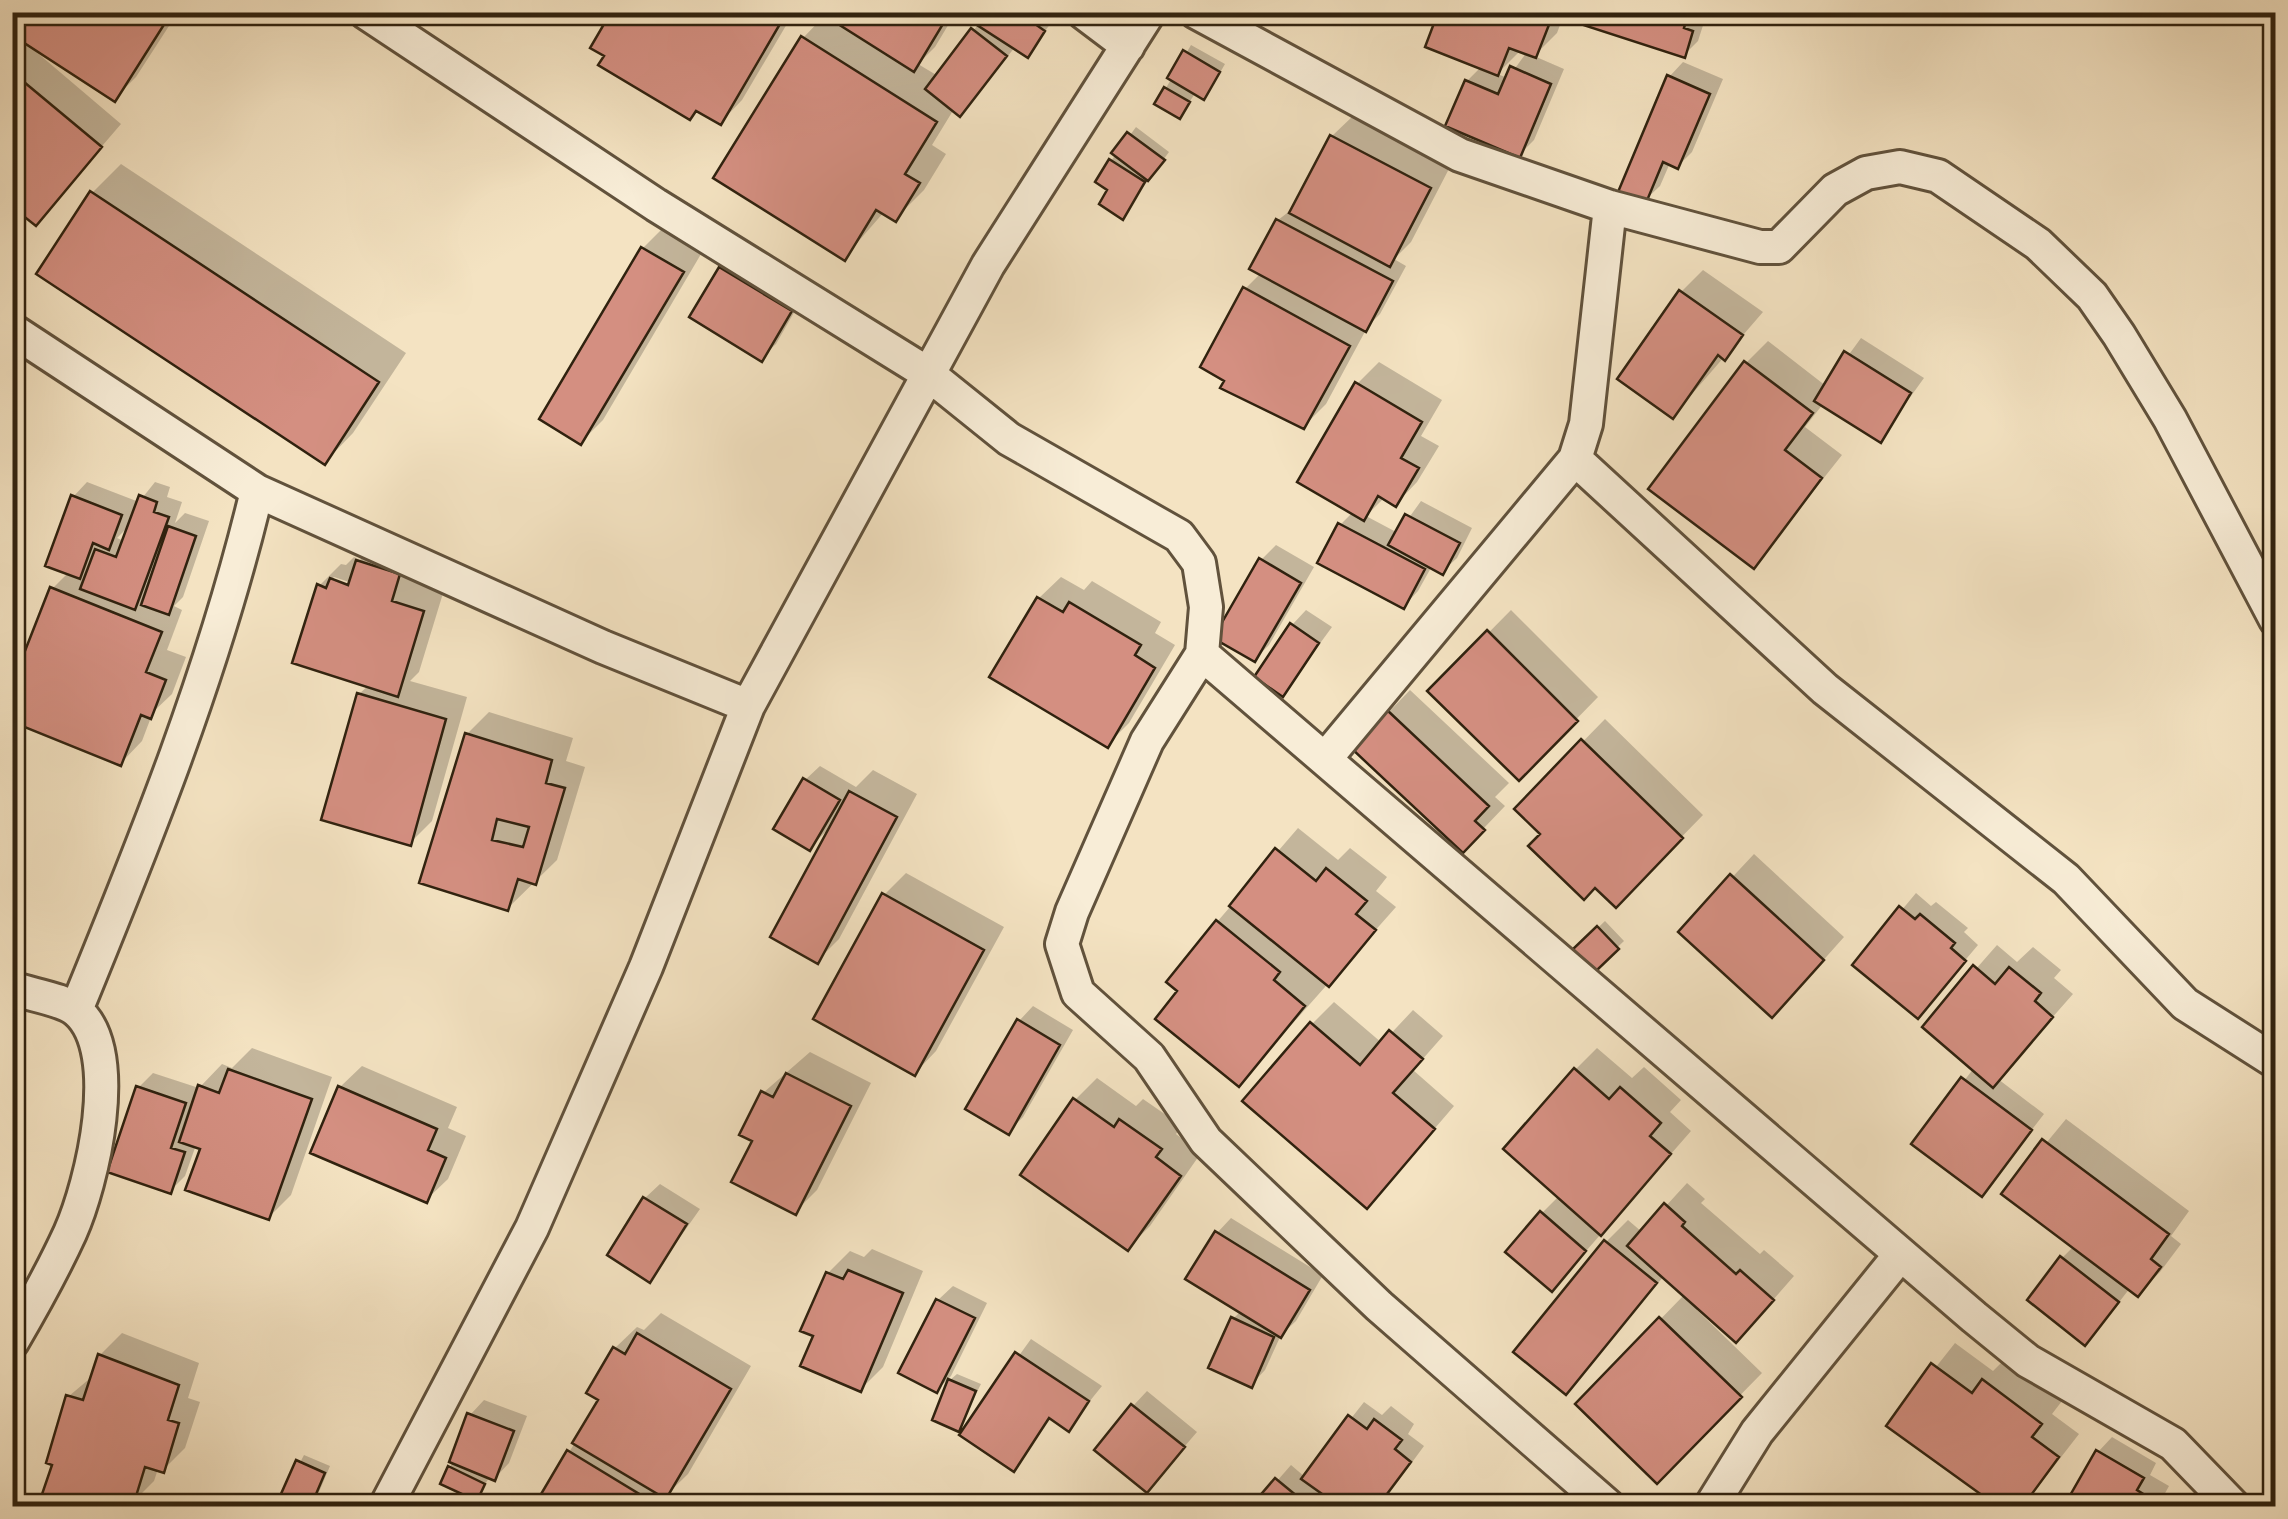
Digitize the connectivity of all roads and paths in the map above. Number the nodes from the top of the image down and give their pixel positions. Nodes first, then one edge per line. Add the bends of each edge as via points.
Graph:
1 (365, 12) edge
2 (1083, 12) edge
3 (1150, 12) edge
4 (1196, 12) edge
5 (1128, 46) junction
6 (1610, 206) junction
7 (12, 330) edge
8 (927, 373) junction
9 (1575, 459) junction
10 (257, 491) junction
11 (2276, 620) edge
12 (1202, 654) junction
13 (748, 706) junction
14 (1325, 759) junction
15 (12, 988) edge
16 (76, 1010) junction
17 (2276, 1062) edge
18 (1900, 1255) junction
19 (12, 1342) edge
20 (386, 1506) edge
21 (1608, 1506) edge
22 (1711, 1506) edge
23 (2233, 1506) edge

1 - 8 street via 640,195
2 - 5 street
3 - 5 street
4 - 6 street via 1460,155
5 - 8 street
6 - 9 street via 1586,424
6 - 11 street via 1778,247 1835,190 1866,173 1900,167 1938,176 2038,244 2092,296 2170,419
7 - 10 street
8 - 12 street via 1009,439 1179,536 1199,563 1206,607
8 - 13 street
9 - 14 street
9 - 17 street via 1826,689 2066,878 2185,1004
10 - 13 street
10 - 16 street via 172,774
12 - 14 street
12 - 21 street via 1147,740 1072,912 1062,944 1078,993 1149,1057 1206,1141 1378,1306
13 - 20 street via 547,1195
14 - 18 street
15 - 16 street
16 - 19 street via 100,1060 92,1164 72,1230
18 - 22 street via 1757,1432
18 - 23 street via 2028,1361 2173,1444

